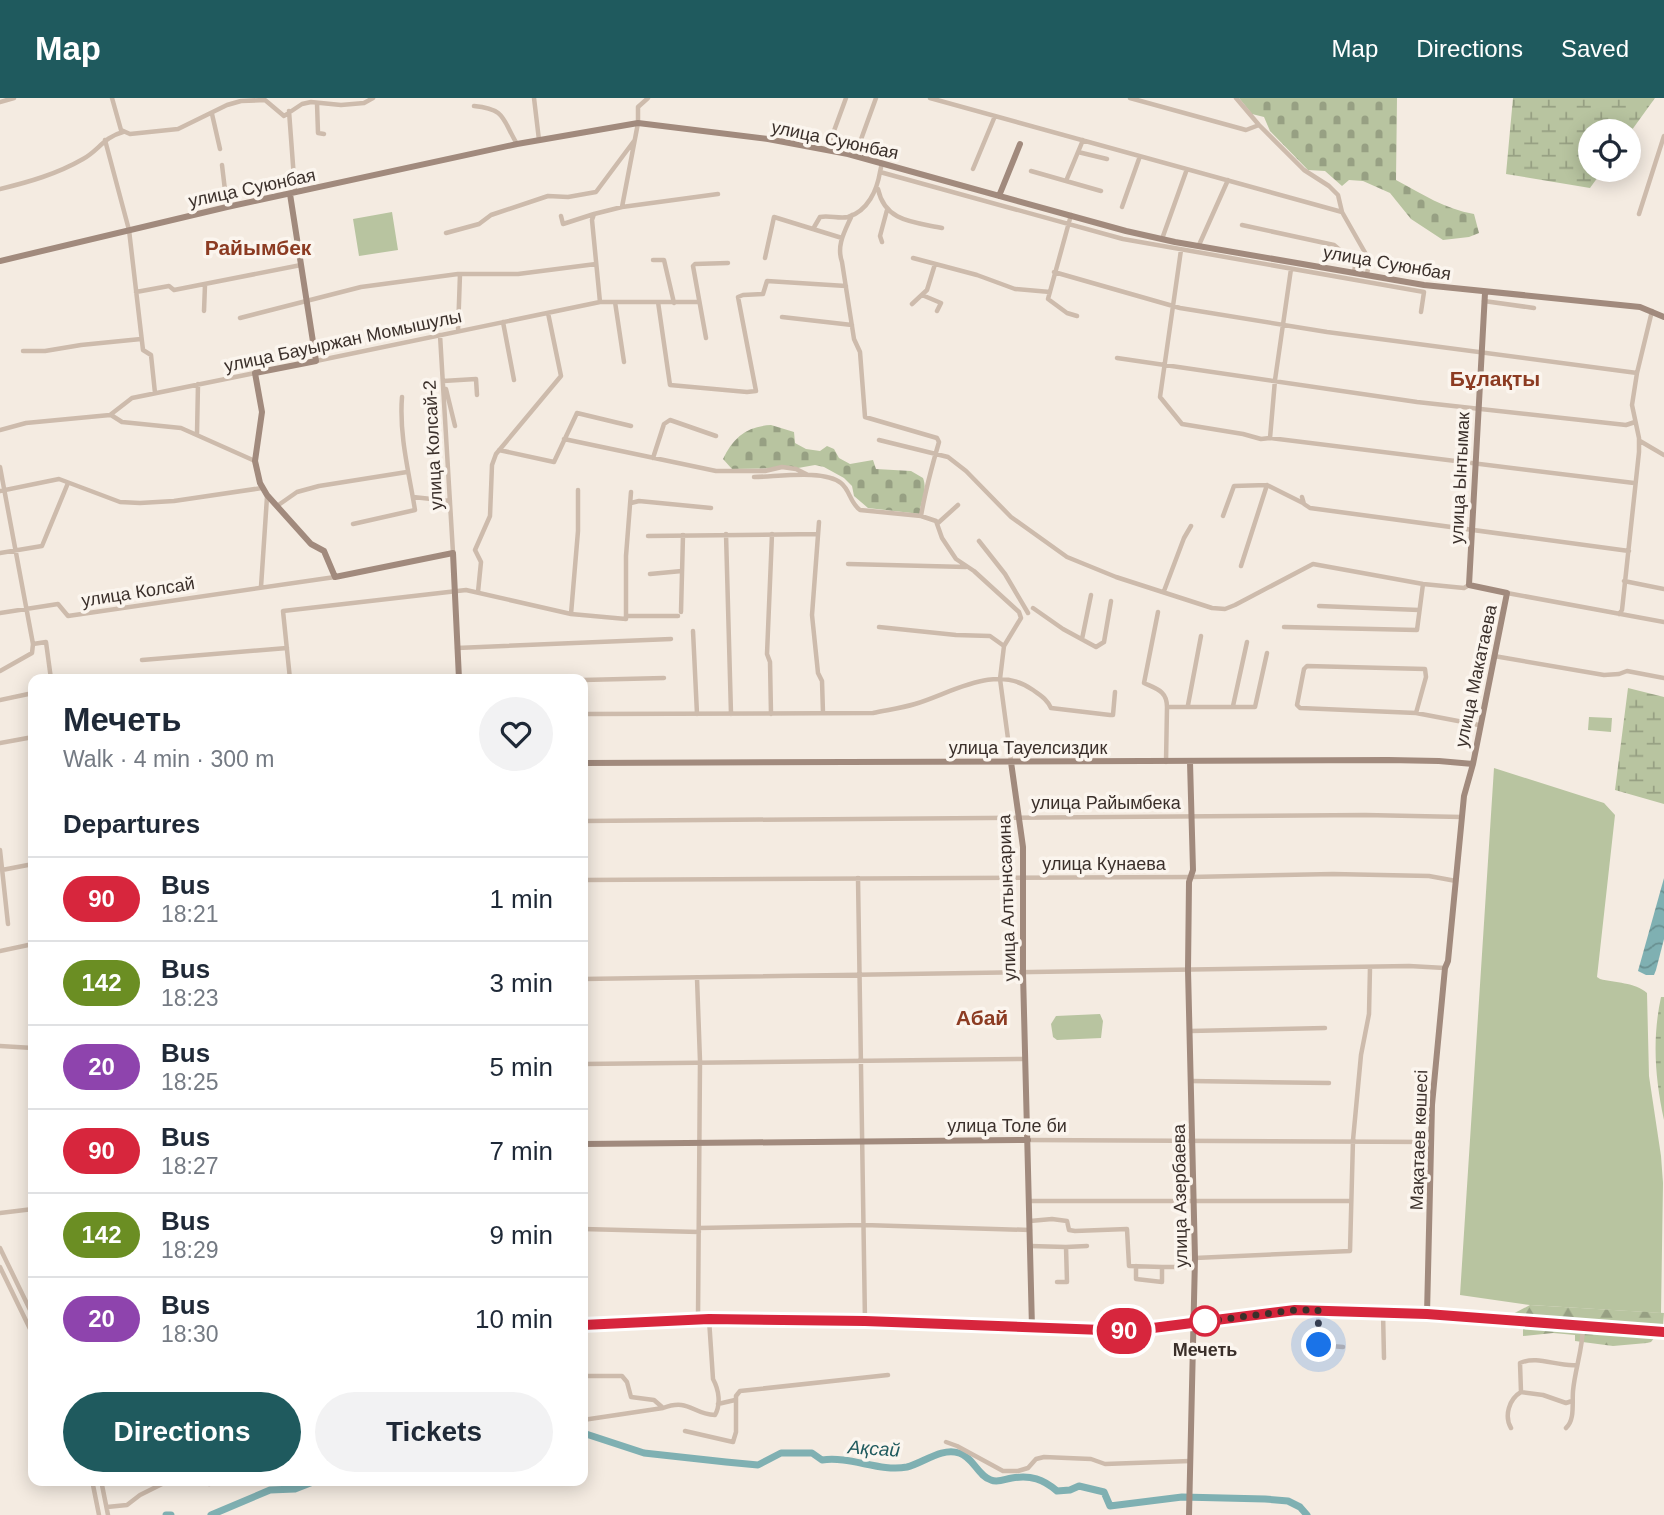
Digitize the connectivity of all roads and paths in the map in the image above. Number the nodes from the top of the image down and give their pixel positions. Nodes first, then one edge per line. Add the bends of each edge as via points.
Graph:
1 (14, 98) edge
2 (112, 98) edge
3 (273, 98) edge
4 (373, 98) edge
5 (534, 98) edge
6 (648, 98) edge
7 (846, 98) edge
8 (876, 98) edge
9 (930, 98) edge
10 (1130, 98) edge
11 (1236, 98) edge
12 (321, 101) edge
13 (0, 102) edge
14 (474, 106) dead end
15 (274, 107) junction
16 (289, 111) junction
17 (212, 114) junction
18 (995, 116) junction
19 (638, 123) junction
20 (1259, 125) junction
21 (123, 132) junction
22 (324, 134) dead end
23 (1664, 136) edge
24 (105, 140) junction
25 (539, 140) junction
26 (1083, 140) junction
27 (635, 141) junction
28 (517, 144) junction
29 (1020, 144) dead end
30 (220, 149) dead end
31 (827, 150) junction
32 (1078, 152) junction
33 (855, 156) junction
34 (1140, 156) junction
35 (1107, 159) dead end
36 (881, 163) junction
37 (222, 165) dead end
38 (973, 169) dead end
39 (1187, 169) junction
40 (1031, 171) dead end
41 (880, 172) junction
42 (1228, 180) junction
43 (1066, 181) junction
44 (0, 188) edge
45 (877, 188) junction
46 (1101, 191) dead end
47 (293, 194) junction
48 (718, 194) dead end
49 (999, 197) junction
50 (227, 207) junction
51 (622, 207) junction
52 (1122, 207) dead end
53 (887, 210) junction
54 (1342, 212) junction
55 (594, 214) junction
56 (1639, 214) dead end
57 (852, 215) junction
58 (1071, 215) junction
59 (561, 216) dead end
60 (1069, 224) junction
61 (1242, 225) dead end
62 (942, 228) dead end
63 (813, 229) junction
64 (129, 230) junction
65 (446, 233) dead end
66 (842, 238) junction
67 (1162, 239) junction
68 (882, 242) dead end
69 (1199, 246) junction
70 (1181, 250) junction
71 (765, 258) dead end
72 (912, 258) dead end
73 (653, 260) dead end
74 (0, 261) edge
75 (1292, 261) junction
76 (728, 263) dead end
77 (596, 264) junction
78 (935, 264) junction
79 (301, 265) junction
80 (1291, 270) junction
81 (1054, 272) junction
82 (1354, 272) junction
83 (460, 274) junction
84 (1367, 274) junction
85 (205, 285) junction
86 (846, 286) junction
87 (136, 292) junction
88 (1050, 292) junction
89 (1485, 293) junction
90 (922, 295) junction
91 (1484, 301) junction
92 (307, 302) junction
93 (600, 302) junction
94 (615, 302) junction
95 (658, 302) junction
96 (699, 302) junction
97 (674, 303) junction
98 (912, 304) dead end
99 (1173, 305) junction
100 (1534, 308) dead end
101 (204, 311) dead end
102 (937, 311) dead end
103 (1652, 311) junction
104 (1421, 312) dead end
105 (548, 313) junction
106 (1077, 316) dead end
107 (782, 317) dead end
108 (1664, 317) edge
109 (240, 318) dead end
110 (503, 322) junction
111 (852, 325) junction
112 (1283, 325) junction
113 (458, 331) junction
114 (440, 335) junction
115 (706, 338) dead end
116 (141, 339) junction
117 (23, 351) dead end
118 (1481, 352) junction
119 (1117, 358) dead end
120 (316, 361) junction
121 (625, 362) dead end
122 (1164, 364) junction
123 (255, 373) junction
124 (1637, 373) junction
125 (514, 380) dead end
126 (1275, 380) junction
127 (443, 381) junction
128 (198, 384) junction
129 (155, 393) junction
130 (477, 396) dead end
131 (402, 397) dead end
132 (1478, 408) junction
133 (110, 415) junction
134 (1635, 422) junction
135 (632, 425) dead end
136 (455, 426) dead end
137 (0, 430) edge
138 (197, 434) junction
139 (716, 436) dead end
140 (1270, 438) junction
141 (564, 439) junction
142 (878, 440) dead end
143 (1639, 440) junction
144 (499, 450) junction
145 (935, 454) junction
146 (1664, 455) edge
147 (653, 458) junction
148 (254, 461) junction
149 (1475, 464) junction
150 (0, 467) edge
151 (407, 472) junction
152 (808, 475) junction
153 (754, 477) dead end
154 (68, 483) junction
155 (1634, 483) junction
156 (1267, 485) junction
157 (262, 488) junction
158 (578, 490) dead end
159 (2, 491) edge
160 (631, 492) dead end
161 (267, 495) junction
162 (412, 496) junction
163 (1302, 497) dead end
164 (450, 501) junction
165 (631, 503) junction
166 (1304, 504) junction
167 (958, 505) dead end
168 (277, 506) junction
169 (711, 508) dead end
170 (921, 516) junction
171 (1223, 516) dead end
172 (819, 522) dead end
173 (938, 523) junction
174 (353, 524) dead end
175 (1191, 526) dead end
176 (1472, 530) junction
177 (726, 534) junction
178 (772, 534) junction
179 (818, 534) junction
180 (683, 535) junction
181 (648, 536) dead end
182 (979, 541) dead end
183 (15, 550) junction
184 (1628, 551) junction
185 (0, 553) edge
186 (453, 553) junction
187 (848, 564) dead end
188 (1241, 566) dead end
189 (967, 567) junction
190 (682, 571) junction
191 (650, 574) dead end
192 (335, 577) junction
193 (1624, 581) junction
194 (1423, 584) junction
195 (1469, 585) junction
196 (261, 587) junction
197 (1664, 589) edge
198 (454, 591) junction
199 (478, 592) junction
200 (1164, 592) junction
201 (1507, 593) junction
202 (1091, 595) dead end
203 (1111, 601) dead end
204 (1319, 606) dead end
205 (1034, 608) dead end
206 (27, 609) junction
207 (1419, 610) junction
208 (1158, 612) dead end
209 (0, 613) edge
210 (1028, 613) dead end
211 (571, 614) junction
212 (1619, 614) junction
213 (627, 616) junction
214 (1664, 622) edge
215 (879, 626) dead end
216 (1284, 627) dead end
217 (692, 631) dead end
218 (1201, 636) dead end
219 (671, 639) dead end
220 (1082, 639) junction
221 (1247, 642) dead end
222 (33, 644) junction
223 (1004, 646) junction
224 (287, 648) junction
225 (457, 648) junction
226 (1267, 653) dead end
227 (1494, 656) junction
228 (142, 660) dead end
229 (0, 671) edge
230 (50, 674) edge
231 (290, 674) edge
232 (458, 674) edge
233 (664, 678) dead end
234 (1664, 678) edge
235 (588, 680) edge
236 (1000, 680) junction
237 (1115, 692) dead end
238 (28, 694) edge
239 (0, 700) edge
240 (1188, 705) junction
241 (1167, 706) junction
242 (1233, 706) junction
243 (823, 713) junction
244 (1416, 713) junction
245 (588, 714) edge
246 (698, 714) junction
247 (732, 714) junction
248 (771, 714) junction
249 (1479, 725) junction
250 (28, 738) edge
251 (0, 743) edge
252 (1011, 762) junction
253 (1166, 762) junction
254 (1190, 762) junction
255 (588, 763) edge
256 (1473, 764) junction
257 (1191, 817) junction
258 (1462, 817) junction
259 (1020, 818) junction
260 (588, 821) edge
261 (0, 850) edge
262 (28, 865) edge
263 (2, 870) junction
264 (1191, 877) junction
265 (858, 878) junction
266 (1024, 878) junction
267 (588, 880) edge
268 (1456, 881) junction
269 (8, 924) dead end
270 (28, 945) edge
271 (0, 951) edge
272 (1370, 967) junction
273 (1445, 968) junction
274 (1188, 970) junction
275 (1023, 973) junction
276 (859, 975) junction
277 (697, 978) junction
278 (588, 979) edge
279 (1325, 1028) dead end
280 (1189, 1031) junction
281 (0, 1046) edge
282 (28, 1048) edge
283 (859, 1059) junction
284 (1026, 1059) junction
285 (700, 1061) junction
286 (588, 1064) edge
287 (1191, 1081) junction
288 (1329, 1083) dead end
289 (1028, 1140) junction
290 (1193, 1140) junction
291 (1353, 1140) junction
292 (699, 1142) junction
293 (862, 1142) junction
294 (1432, 1142) junction
295 (588, 1144) edge
296 (1030, 1201) junction
297 (1194, 1201) junction
298 (1352, 1201) junction
299 (28, 1210) edge
300 (0, 1213) edge
301 (1030, 1221) junction
302 (864, 1226) junction
303 (588, 1229) edge
304 (699, 1230) junction
305 (1030, 1230) junction
306 (1030, 1246) junction
307 (1087, 1246) dead end
308 (1066, 1247) junction
309 (0, 1248) edge
310 (1195, 1258) junction
311 (1136, 1266) junction
312 (1195, 1266) junction
313 (0, 1267) edge
314 (1162, 1267) junction
315 (1056, 1282) dead end
316 (28, 1306) edge
317 (1318, 1310) junction
318 (1384, 1312) junction
319 (1427, 1314) junction
320 (709, 1319) junction
321 (698, 1320) junction
322 (865, 1321) junction
323 (1193, 1323) junction
324 (28, 1325) edge
325 (588, 1325) edge
326 (1583, 1326) junction
327 (1031, 1328) junction
328 (1664, 1332) edge
329 (1343, 1347) dead end
330 (1384, 1357) dead end
331 (1577, 1365) junction
332 (888, 1375) dead end
333 (588, 1376) edge
334 (1521, 1392) junction
335 (735, 1400) junction
336 (1572, 1400) junction
337 (718, 1404) junction
338 (663, 1408) junction
339 (588, 1419) edge
340 (1511, 1428) dead end
341 (1566, 1428) dead end
342 (685, 1431) dead end
343 (946, 1443) dead end
344 (1190, 1461) junction
345 (93, 1486) edge
346 (102, 1486) edge
347 (158, 1486) edge
348 (107, 1507) junction
349 (1189, 1514) edge
350 (99, 1515) edge
351 (108, 1515) edge

1 - 13 street
2 - 21 street
3 - 15 street
4 - 12 street via 364,103
5 - 25 street
6 - 19 street via 638,107
7 - 31 street
8 - 33 street
9 - 18 street
10 - 20 street via 1246,130
11 - 20 street
12 - 16 street
12 - 22 street via 318,133
14 - 28 street via 500,113
15 - 16 street via 282,116
15 - 17 street via 265,100 241,101
16 - 47 street
17 - 21 street via 178,129
17 - 30 street
18 - 26 street
18 - 38 street
19 - 25 street, улица Суюнбая
19 - 27 street
19 - 31 street, улица Суюнбая
20 - 54 street via 1304,170 1338,195
21 - 24 street
23 - 56 street
24 - 44 street via 91,154 63,169
24 - 64 street
25 - 28 street, улица Суюнбая
26 - 32 street
26 - 34 street
27 - 51 street
27 - 65 street via 596,192 548,196
28 - 47 street, улица Суюнбая
29 - 49 street
31 - 33 street, улица Суюнбая
32 - 35 street
32 - 43 street
33 - 36 street, улица Суюнбая
34 - 39 street
34 - 52 street
36 - 41 street
36 - 49 street, улица Суюнбая
37 - 50 street
39 - 42 street
39 - 67 street
40 - 43 street
41 - 45 street
41 - 60 street
42 - 54 street
42 - 69 street
43 - 46 street
45 - 53 street
45 - 57 street
47 - 50 street, улица Суюнбая
47 - 79 street
48 - 51 street
49 - 58 street, улица Суюнбая
50 - 64 street, улица Суюнбая
51 - 55 street
53 - 62 street via 900,220
53 - 68 street
54 - 84 street via 1367,257
55 - 59 street via 563,224
55 - 77 street
57 - 63 street via 820,217
57 - 66 street
58 - 60 street
58 - 67 street, улица Суюнбая
60 - 70 street
60 - 81 street
61 - 82 street via 1334,245 1348,257
63 - 66 street
63 - 71 street via 775,217
64 - 74 street, улица Суюнбая
64 - 87 street
66 - 86 street via 839,253
67 - 69 street, улица Суюнбая
69 - 75 street, улица Суюнбая
70 - 80 street
70 - 99 street
72 - 78 street
73 - 97 street via 664,260
75 - 80 street
75 - 82 street, улица Суюнбая
76 - 96 street via 693,266
77 - 83 street via 518,274
77 - 93 street
78 - 88 street via 1015,289
78 - 90 street
79 - 85 street
79 - 92 street
80 - 104 street via 1424,292
80 - 112 street
81 - 88 street
81 - 99 street
82 - 84 street, улица Суюнбая
83 - 92 street via 361,287
83 - 113 street
84 - 89 street, улица Суюнбая
85 - 87 street
85 - 101 street
86 - 95 street via 767,281 763,294 737,298 756,391 747,393 670,385
86 - 111 street
87 - 116 street
88 - 106 street via 1050,303
89 - 91 street, улица Ынтымак
89 - 103 street, улица Суюнбая
90 - 98 street
90 - 102 street via 941,303
91 - 100 street
91 - 118 street, улица Ынтымак
92 - 109 street
92 - 120 street
93 - 94 street, улица Бауыржан Момышулы
93 - 105 street, улица Бауыржан Момышулы
94 - 95 street, улица Бауыржан Момышулы
94 - 121 street
95 - 97 street, улица Бауыржан Момышулы
96 - 97 street, улица Бауыржан Момышулы
96 - 115 street
99 - 112 street
99 - 122 street
103 - 108 street, улица Суюнбая
103 - 124 street
105 - 110 street, улица Бауыржан Момышулы
105 - 144 street via 561,376
107 - 111 street
110 - 113 street, улица Бауыржан Момышулы
110 - 125 street
111 - 145 street via 860,352 866,417 937,438
112 - 118 street
112 - 126 street
113 - 114 street, улица Бауыржан Момышулы
114 - 120 street, улица Бауыржан Момышулы
114 - 127 street, улица Колсай-2
116 - 117 street
116 - 129 street via 143,350 151,355
118 - 124 street
118 - 132 street, улица Ынтымак
119 - 122 street
120 - 123 street, улица Бауыржан Момышулы
122 - 126 street
122 - 140 street via 1160,397 1182,424
123 - 128 street, улица Бауыржан Момышулы
123 - 148 street via 261,411
124 - 134 street via 1632,395
126 - 132 street
126 - 140 street
127 - 130 street via 476,379
127 - 136 street
127 - 164 street, улица Колсай-2
128 - 129 street, улица Бауыржан Момышулы
128 - 138 street
129 - 133 street, улица Бауыржан Момышулы via 132,398
131 - 151 street
132 - 134 street via 1626,425
132 - 149 street, улица Ынтымак
133 - 137 street, улица Бауыржан Момышулы
133 - 138 street via 122,422 164,425
134 - 143 street
135 - 141 street via 577,413
138 - 148 street
139 - 147 street via 670,420 664,424
140 - 149 street
141 - 144 street via 554,462
141 - 147 street
142 - 145 street
143 - 146 street
143 - 155 street
144 - 199 street via 492,465 490,516 475,550 481,562
145 - 170 street
145 - 200 street via 955,461 1011,517 1067,557
147 - 152 street via 716,471 782,467
148 - 157 street
149 - 155 street
149 - 176 street, улица Ынтымак
150 - 159 street
151 - 162 street
151 - 168 street, улица Колсай-2 via 319,486 298,492
152 - 153 street
152 - 170 street via 840,482 860,510
154 - 157 street via 120,502 140,503
154 - 159 street via 53,479
154 - 183 street via 44,544
155 - 184 street
156 - 166 street
156 - 171 street via 1234,486
156 - 188 street
157 - 161 street
158 - 211 street
159 - 183 street
160 - 165 street
161 - 168 street
161 - 196 street
162 - 164 street
162 - 174 street via 415,510
163 - 166 street
164 - 186 street, улица Колсай-2
165 - 169 street
165 - 213 street
166 - 176 street
167 - 173 street
168 - 192 street via 311,544 324,551
170 - 173 street
172 - 179 street
173 - 189 street via 950,552
175 - 200 street
176 - 184 street
176 - 195 street, улица Ынтымак
177 - 178 street
177 - 180 street
177 - 247 street
178 - 179 street
178 - 248 street
179 - 243 street via 812,615
180 - 181 street
180 - 190 street
182 - 210 street
183 - 185 street
183 - 206 street
184 - 193 street
186 - 192 street, улица Колсай
186 - 198 street
187 - 189 street
189 - 223 street via 1019,612 1021,618
190 - 191 street
190 - 213 street via 680,614
192 - 196 street, улица Колсай
193 - 197 street
193 - 212 street
194 - 195 street
194 - 200 street via 1313,564 1225,609
194 - 207 street
195 - 201 street
196 - 206 street, улица Колсай via 68,617 58,604
198 - 199 street
198 - 224 street via 283,611
198 - 225 street
199 - 211 street
201 - 212 street
201 - 227 street, улица Макатаева
202 - 220 street
203 - 220 street via 1104,642 1096,647
204 - 207 street
205 - 220 street
206 - 209 street
206 - 222 street
207 - 216 street via 1417,630
208 - 241 street via 1144,683 1163,692
211 - 213 street via 624,620
212 - 214 street
215 - 223 street via 989,636
217 - 246 street
218 - 240 street
219 - 225 street
221 - 242 street
222 - 229 street via 32,653
222 - 230 street via 46,642
223 - 236 street, улица Алтынсарина
224 - 228 street
224 - 231 street
225 - 232 street
226 - 242 street via 1255,707
227 - 234 street via 1604,675 1627,671
227 - 249 street, улица Макатаева
233 - 235 street
236 - 237 street via 1021,682 1048,700 1051,708 1063,711 1113,715
236 - 243 street via 966,683 916,704 873,713
236 - 252 street, улица Алтынсарина
238 - 239 street
240 - 241 street
240 - 242 street
241 - 253 street
243 - 248 street
244 - 244 street via 1300,708 1304,669 1425,669
244 - 249 street
245 - 246 street
246 - 247 street
247 - 248 street
249 - 256 street, улица Макатаева
250 - 251 street
252 - 253 street, улица Тауелсиздик
252 - 255 street, улица Тауелсиздик
252 - 259 street, улица Алтынсарина
253 - 254 street, улица Тауелсиздик
254 - 256 street, улица Тауелсиздик
254 - 257 street, улица Азербаева
256 - 258 street, улица Макатаева
257 - 258 street, улица Райымбека
257 - 259 street, улица Райымбека
257 - 264 street, улица Азербаева
258 - 268 street, улица Макатаева
259 - 260 street, улица Райымбека
259 - 266 street, улица Алтынсарина
261 - 263 street
262 - 263 street
263 - 269 street
264 - 266 street, улица Кунаева
264 - 268 street, улица Кунаева via 1333,874
264 - 274 street, улица Азербаева
265 - 266 street, улица Кунаева
265 - 267 street, улица Кунаева
265 - 276 street
266 - 275 street, улица Алтынсарина
268 - 273 street, Мақатаев көшесі
270 - 271 street
272 - 273 street
272 - 274 street
272 - 291 street via 1369,1014
273 - 294 street, Мақатаев көшесі
274 - 275 street
274 - 280 street, улица Азербаева
275 - 276 street
275 - 284 street, улица Алтынсарина
276 - 277 street
276 - 283 street
277 - 278 street
277 - 285 street
279 - 280 street
280 - 287 street, улица Азербаева
281 - 282 street
283 - 284 street
283 - 285 street
283 - 293 street
284 - 289 street, улица Алтынсарина
285 - 286 street
285 - 292 street
287 - 288 street
287 - 290 street, улица Азербаева
289 - 290 street, улица Толе би
289 - 293 street, улица Толе би
289 - 296 street, улица Алтынсарина
290 - 291 street, улица Толе би
290 - 297 street, улица Азербаева
291 - 294 street, улица Толе би
291 - 298 street
292 - 293 street, улица Толе би
292 - 295 street, улица Толе би
292 - 304 street
293 - 302 street
294 - 319 street, Мақатаев көшесі
296 - 297 street
296 - 301 street, улица Алтынсарина
297 - 298 street
297 - 310 street, улица Азербаева
298 - 310 street via 1350,1251
299 - 300 street
301 - 305 street, улица Алтынсарина
301 - 311 street via 1067,1222 1069,1230 1075,1231 1127,1229 1128,1263
302 - 304 street
302 - 305 street
302 - 322 street
303 - 304 street
304 - 321 street
305 - 306 street, улица Алтынсарина
306 - 308 street
306 - 327 street, улица Алтынсарина
307 - 308 street
308 - 315 street via 1067,1282
309 - 316 street
310 - 312 street, улица Азербаева
311 - 314 street
311 - 314 street via 1136,1279 1162,1282
312 - 314 street
312 - 323 street, улица Азербаева
313 - 324 street
317 - 318 street
317 - 323 street
317 - 329 street via 1319,1345
318 - 319 street
318 - 330 street
319 - 326 street
320 - 321 street
320 - 322 street
320 - 337 street
321 - 325 street
322 - 327 street
323 - 327 street via 1129,1331
323 - 344 street, улица Азербаева
326 - 328 street
326 - 331 street
331 - 334 street via 1530,1359 1520,1363
331 - 336 street
332 - 335 street via 740,1391
333 - 338 street via 622,1376 631,1397 654,1400
334 - 336 street via 1566,1404
334 - 340 street via 1510,1402
335 - 337 street
335 - 342 street via 733,1442
336 - 341 street
337 - 338 street via 717,1414 711,1416 680,1403
338 - 339 street
343 - 344 street via 1003,1471 1028,1468 1044,1457 1105,1464
344 - 349 street, улица Азербаева
345 - 350 street
346 - 348 street
347 - 348 street via 127,1505
348 - 351 street

